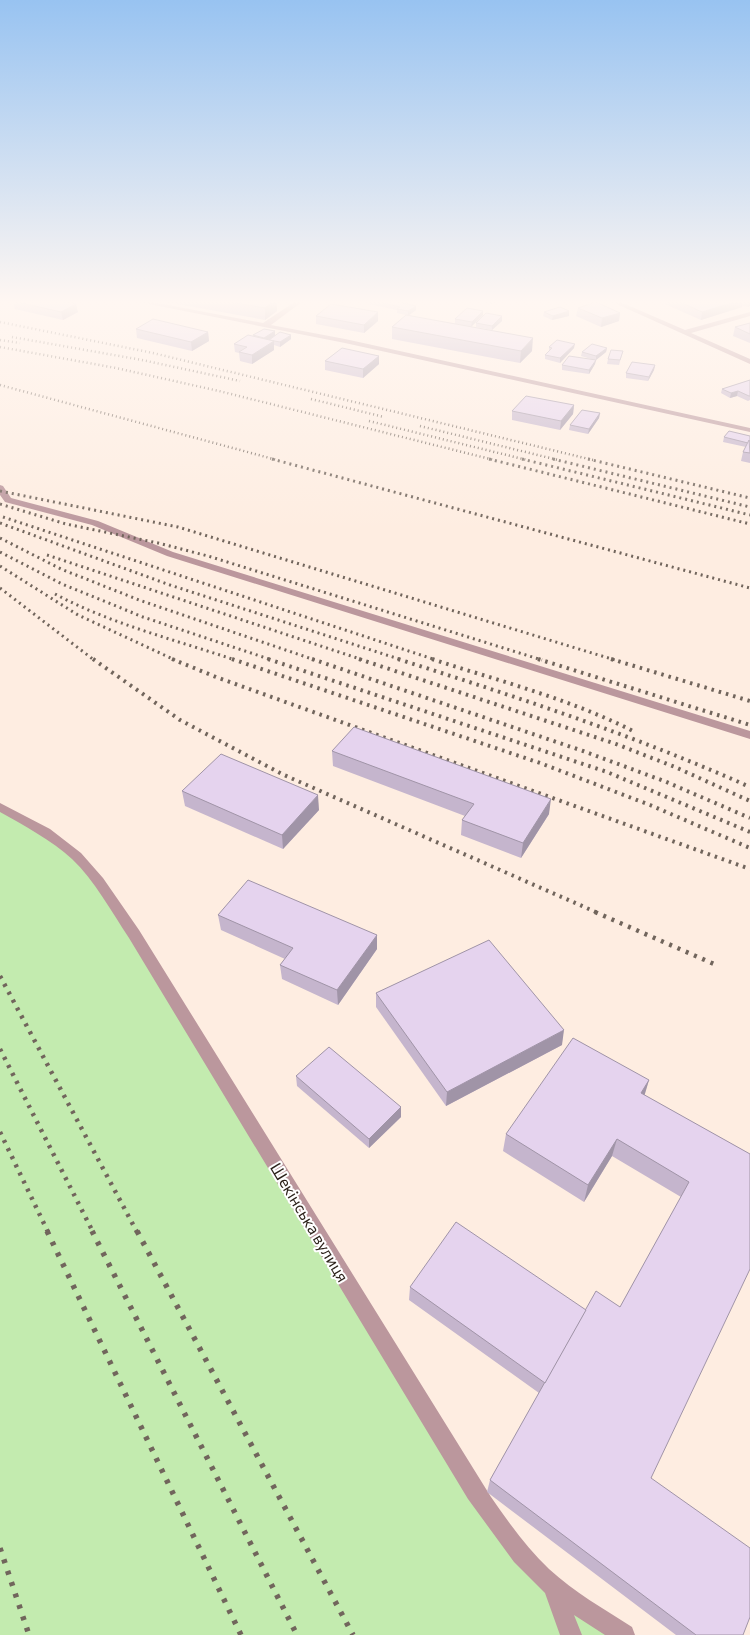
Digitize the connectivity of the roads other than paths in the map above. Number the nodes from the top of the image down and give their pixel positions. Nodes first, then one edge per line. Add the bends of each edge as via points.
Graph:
1 (510, 377) edge
2 (750, 430) edge
3 (0, 488) edge
4 (750, 735) edge
5 (0, 807) edge
6 (553, 1587) junction
7 (571, 1635) edge
8 (624, 1635) edge

1 - 2 street
3 - 4 street via 8,500 95,523 170,554
5 - 6 street, Шекінська вулиця via 61,843 103,888 475,1492 514,1544
6 - 7 street
6 - 8 street, Шекінська вулиця

